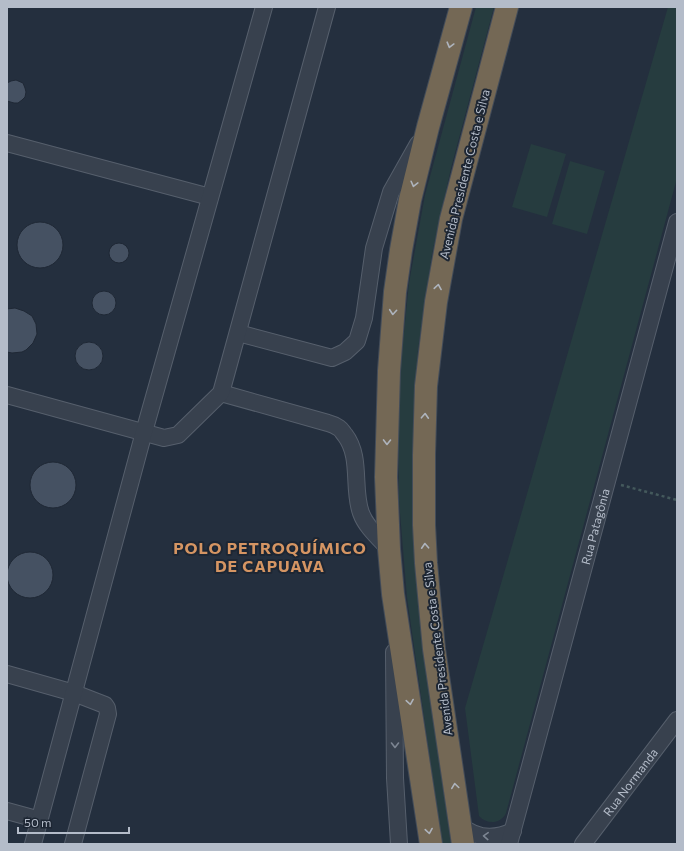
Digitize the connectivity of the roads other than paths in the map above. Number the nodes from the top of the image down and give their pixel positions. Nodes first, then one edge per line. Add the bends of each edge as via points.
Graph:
1 (264, 7) edge
2 (327, 7) edge
3 (461, 7) edge
4 (507, 7) edge
5 (428, 127) junction
6 (7, 143) edge
7 (210, 197) junction
8 (677, 222) edge
9 (238, 333) junction
10 (221, 393) junction
11 (7, 395) edge
12 (144, 432) junction
13 (389, 549) junction
14 (393, 594) junction
15 (7, 674) edge
16 (74, 693) junction
17 (677, 720) edge
18 (7, 811) edge
19 (40, 820) junction
20 (462, 834) edge
21 (511, 837) edge
22 (399, 843) edge
23 (33, 844) edge
24 (72, 844) edge
25 (431, 844) edge
26 (583, 844) edge

1 - 7 street
2 - 9 street
3 -> 5 highway
20 -> 4 highway, Avenida Presidente Costa e Silva via 434,649 426,563 426,386 436,302 450,219
5 - 9 street via 391,192 374,248 364,318 357,341 345,352 332,358
5 -> 13 highway via 410,200 395,292 389,371 386,477
6 - 7 street
7 - 12 street
8 - 21 street, Rua Patagônia
9 - 10 street
10 - 12 street via 178,435 164,438
10 - 13 street via 340,428 348,438 355,460 360,512
11 - 12 street
12 - 16 street
13 - 14 highway
14 -> 22 street via 395,778
14 -> 25 highway
15 - 16 street
16 - 19 street
16 - 24 street via 105,705 108,714
17 - 26 street, Rua Normanda
18 - 19 street
19 - 23 street
21 -> 20 street, Rua Patagônia

